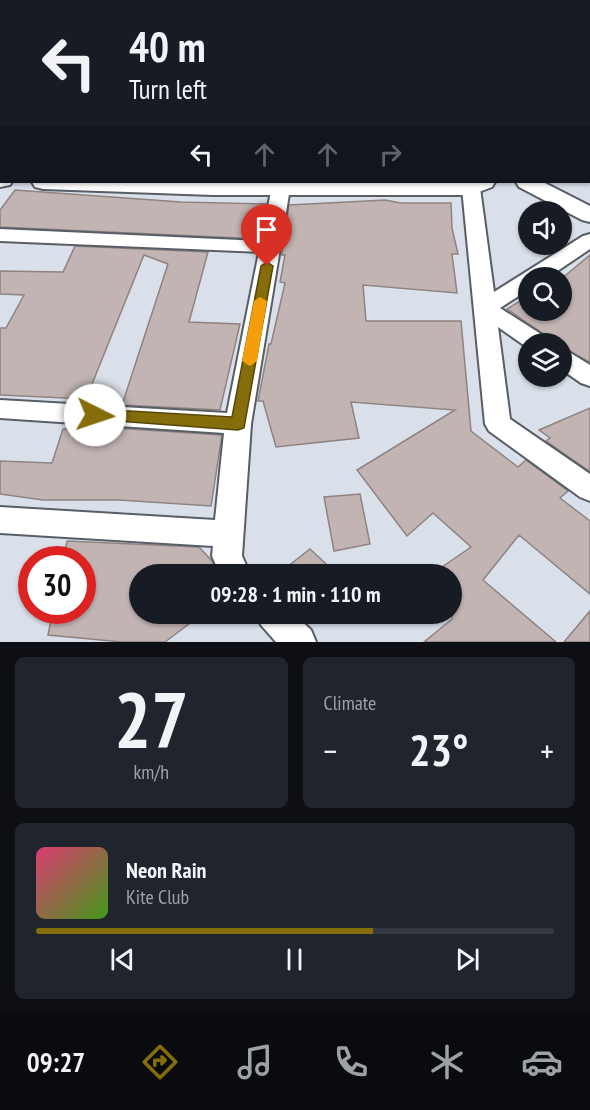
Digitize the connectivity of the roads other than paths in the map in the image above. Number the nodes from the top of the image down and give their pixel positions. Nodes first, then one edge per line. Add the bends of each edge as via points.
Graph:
1 (71, 183) edge
2 (532, 184) edge
3 (282, 185) edge
4 (477, 185) edge
5 (590, 215) edge
6 (0, 235) edge
7 (590, 240) edge
8 (270, 247) junction
9 (549, 267) edge
10 (518, 287) edge
11 (485, 308) junction
12 (522, 333) edge
13 (572, 365) edge
14 (590, 377) edge
15 (0, 409) edge
16 (238, 424) junction
17 (590, 489) edge
18 (0, 520) edge
19 (230, 534) junction
20 (231, 564) edge
21 (281, 624) edge
22 (298, 642) edge

1 - 3 street via 213,188
2 - 4 street
2 - 5 street
3 - 4 street
3 - 8 street
4 - 11 street
6 - 8 street
7 - 9 street
8 - 16 street
10 - 11 street
11 - 12 street
11 - 17 street via 498,424
13 - 14 street
15 - 16 street
16 - 19 street
18 - 19 street
19 - 20 street via 227,556
21 - 22 street

